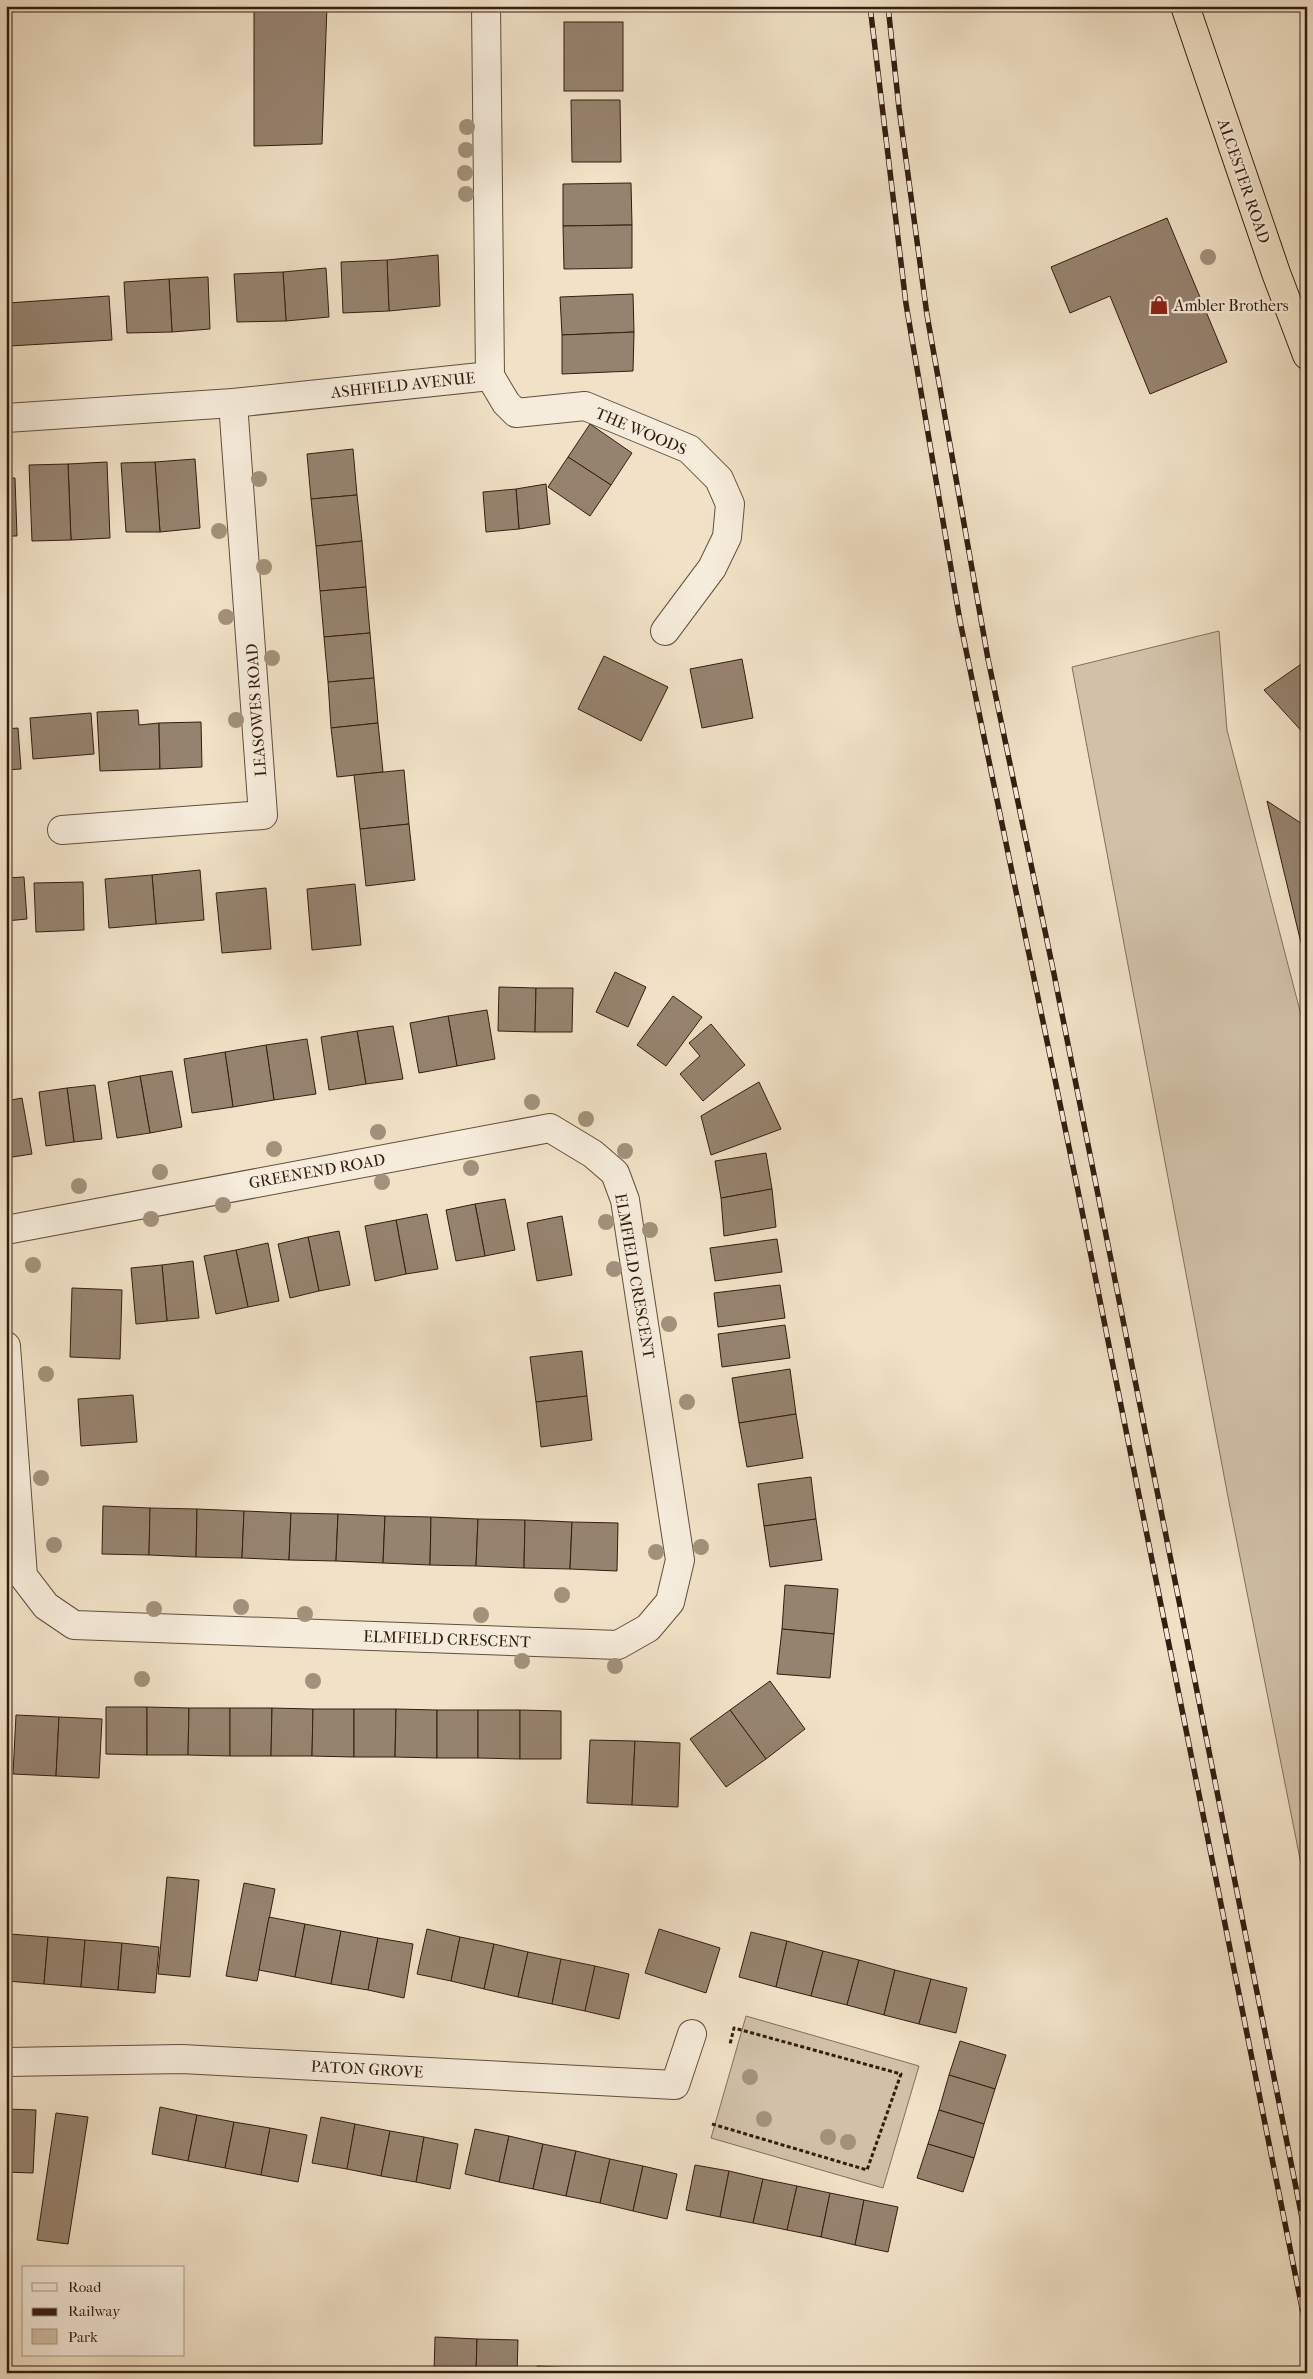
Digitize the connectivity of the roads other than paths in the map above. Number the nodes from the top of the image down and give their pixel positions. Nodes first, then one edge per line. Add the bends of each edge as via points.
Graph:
1 (486, 6) edge
2 (1185, 6) edge
3 (1307, 355) edge
4 (490, 376) junction
5 (233, 403) junction
6 (6, 418) edge
7 (665, 631) dead end
8 (62, 830) dead end
9 (615, 1173) joint
10 (6, 1230) edge
11 (6, 1346) edge
12 (692, 2034) dead end
13 (6, 2062) edge

1 - 4 street, ASHFIELD AVENUE
2 - 3 highway, ALCESTER ROAD via 1269,254
4 - 5 street, ASHFIELD AVENUE
4 - 7 street, THE WOODS via 516,413 585,406 689,449 719,479 730,504 727,537 712,568
5 - 6 street, ASHFIELD AVENUE
5 - 8 street, LEASOWES ROAD via 264,815
9 - 10 street, GREENEND ROAD via 593,1154 550,1128
9 - 11 street, ELMFIELD CRESCENT via 624,1200 680,1560 670,1602 648,1628 618,1645 74,1624 46,1606 23,1576
12 - 13 street, PATON GROVE via 674,2085 182,2059

